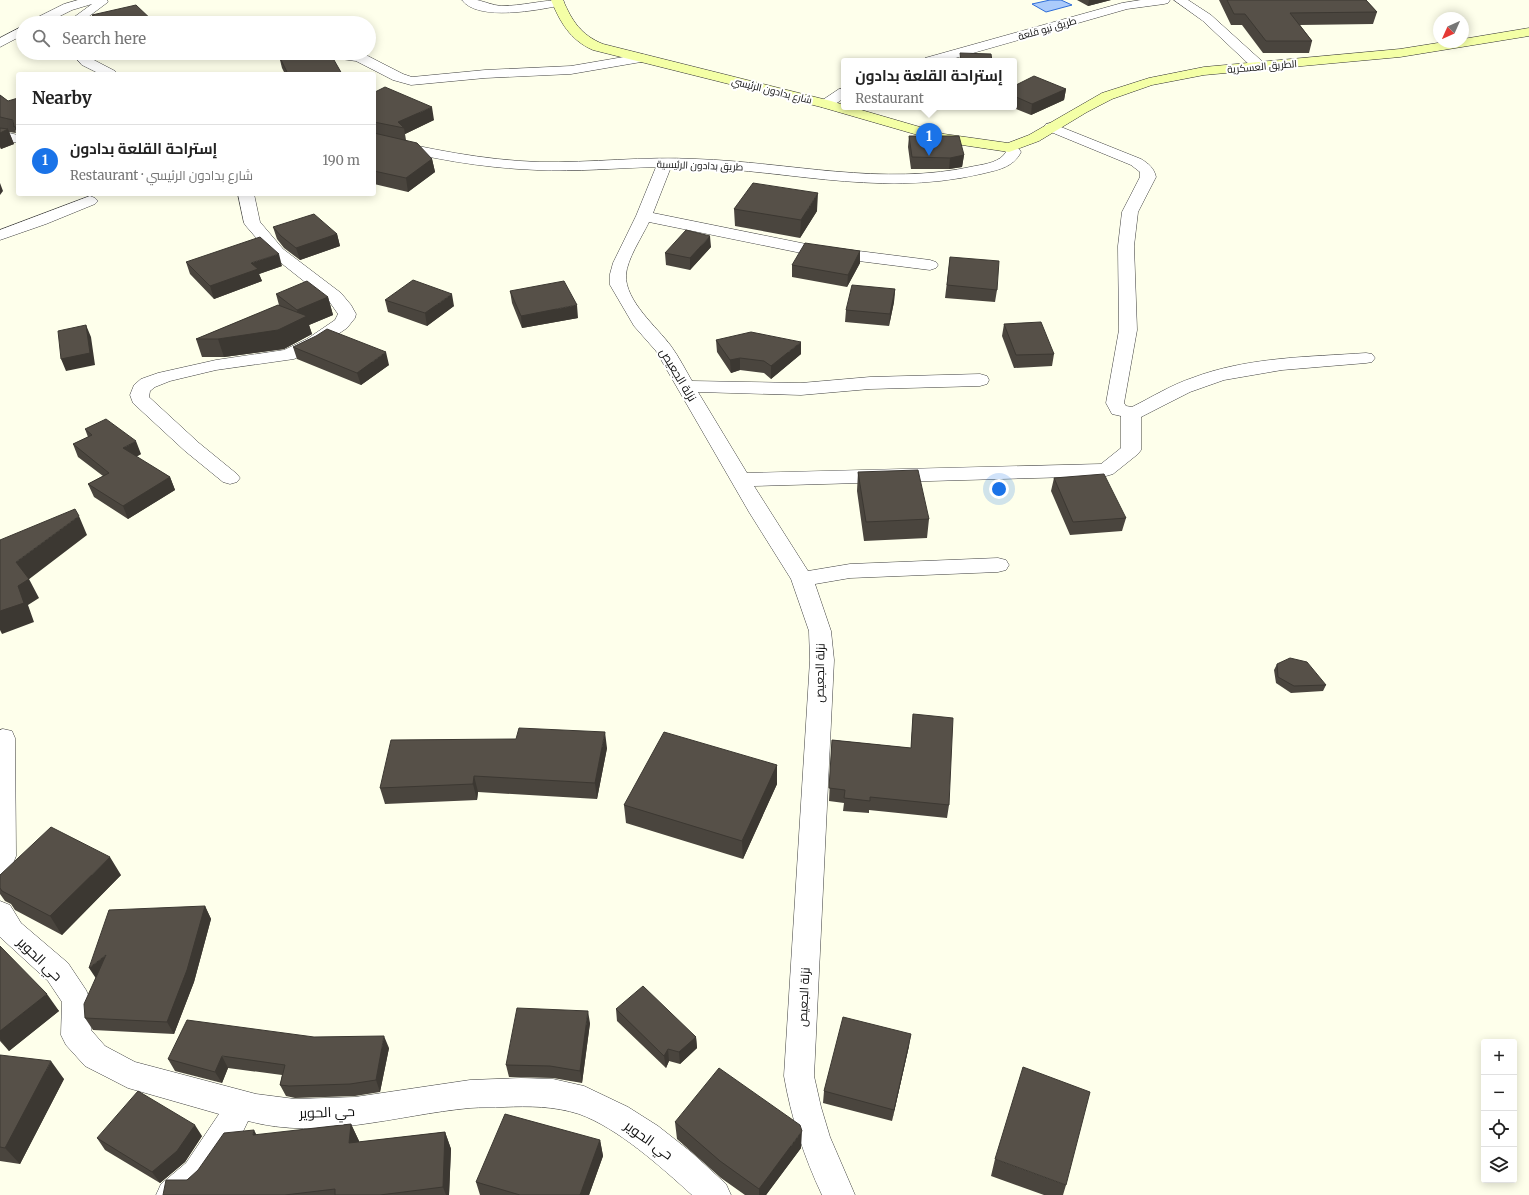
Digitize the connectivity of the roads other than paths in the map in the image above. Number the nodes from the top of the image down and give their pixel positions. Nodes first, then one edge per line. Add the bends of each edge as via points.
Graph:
1 (91, 0) edge
2 (100, 0) edge
3 (468, 0) edge
4 (1164, 0) edge
5 (1180, 0) edge
6 (558, 1) edge
7 (49, 16) edge
8 (82, 16) edge
9 (1529, 32) edge
10 (16, 34) edge
11 (0, 43) edge
12 (641, 58) junction
13 (941, 58) edge
14 (85, 60) edge
15 (365, 60) edge
16 (1259, 66) junction
17 (106, 72) edge
18 (841, 94) edge
19 (826, 104) junction
20 (841, 108) edge
21 (846, 110) edge
22 (1051, 127) junction
23 (0, 135) edge
24 (16, 139) edge
25 (376, 140) edge
26 (1009, 148) junction
27 (665, 162) junction
28 (246, 196) edge
29 (90, 200) dead end
30 (644, 216) junction
31 (0, 235) edge
32 (930, 265) dead end
33 (1366, 358) dead end
34 (980, 380) dead end
35 (685, 386) junction
36 (1130, 413) junction
37 (230, 478) dead end
38 (740, 480) junction
39 (998, 565) dead end
40 (802, 579) junction
41 (3, 738) dead end
42 (0, 866) edge
43 (0, 913) edge
44 (240, 1105) junction
45 (172, 1195) edge
46 (715, 1195) edge
47 (839, 1195) edge

1 - 7 street via 68,6
2 - 8 street via 102,3
3 - 6 street via 492,10
4 - 13 street, طريق نيو قلعة via 1120,8
5 - 16 street via 1212,23
6 - 12 main road, شارع بدادون الرئيسي via 572,31 582,40 598,47
9 - 16 main road, الطريق العسكرية via 1400,52
10 - 11 street
12 - 15 street via 571,70 501,72 411,81
12 - 19 main road, شارع بدادون الرئيسي
14 - 17 street
16 - 22 main road, الطريق العسكرية via 1179,75 1134,86 1107,96
18 - 19 street
19 - 20 main road, شارع بدادون الرئيسي
21 - 26 main road, شارع بدادون الرئيسي via 942,138
22 - 26 main road, الطريق العسكرية via 1025,143
22 - 36 street via 1136,162 1147,172 1148,177 1130,212 1126,246 1128,330 1115,403 1119,410
23 - 24 street
25 - 27 street, طريق بدادون الرئيسية via 465,159 506,164 566,166
26 - 27 street, طريق بدادون الرئيسية via 1014,152 1010,159 981,170 905,180 844,177 732,165
27 - 30 street, نزلة الجعيص
28 - 37 street via 252,223 276,252 335,297 347,314 346,318 313,343 288,355 180,373 148,383 141,389 140,399
29 - 31 street
30 - 32 street via 812,250
30 - 35 street, نزلة الجعيص via 621,263 618,285 640,322 664,349
33 - 36 street via 1258,368 1228,374 1177,390 1137,412
34 - 35 street via 870,383 801,389
35 - 38 street, نزلة الجعيص
36 - 38 street via 1131,450 1106,470
38 - 40 street, نزلة الجعيص
39 - 40 street via 850,571
40 - 47 street, نزلة الجعيص via 820,631 823,652 799,1076 804,1106 824,1165
41 - 42 street via 3,856
43 - 44 street, حي الحوير via 11,931 58,972 76,999 76,1035 95,1056 128,1074
44 - 45 street via 227,1131 197,1174
44 - 46 street, حي الحوير via 295,1114 355,1112 470,1094 553,1093 584,1101 617,1117 680,1163

